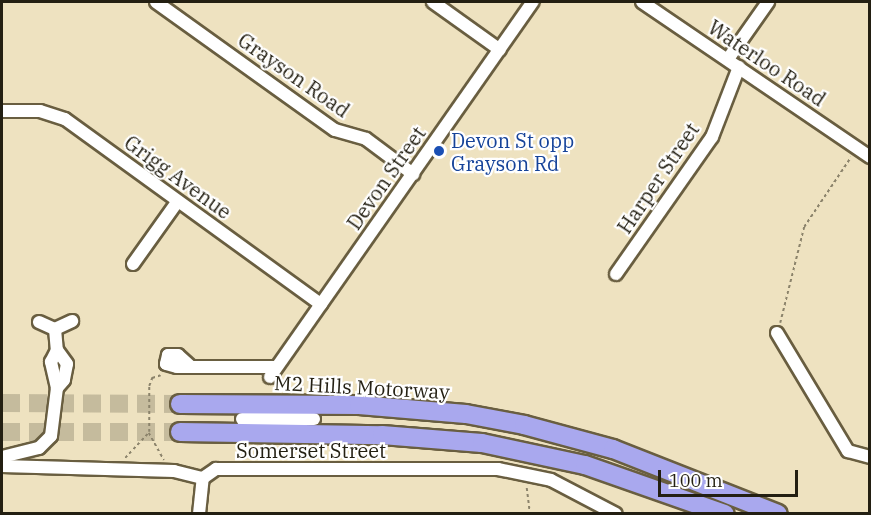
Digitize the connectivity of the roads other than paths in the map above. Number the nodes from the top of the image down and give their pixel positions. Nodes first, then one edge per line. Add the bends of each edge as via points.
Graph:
1 (156, 2) edge
2 (433, 2) edge
3 (533, 2) edge
4 (642, 2) edge
5 (768, 2) edge
6 (500, 50) junction
7 (728, 59) junction
8 (739, 67) junction
9 (2, 111) edge
10 (870, 157) edge
11 (413, 174) junction
12 (178, 201) junction
13 (133, 264) dead end
14 (616, 274) dead end
15 (321, 304) junction
16 (72, 321) dead end
17 (39, 322) dead end
18 (55, 329) junction
19 (777, 333) road end
20 (189, 365) dead end
21 (180, 404) tunnel mouth
22 (242, 419) dead end
23 (314, 419) junction
24 (180, 432) tunnel mouth
25 (2, 457) edge
26 (870, 458) edge
27 (2, 466) edge
28 (203, 478) junction
29 (199, 513) edge
30 (616, 513) edge
31 (725, 513) edge
32 (778, 513) edge

1 - 11 street, Grayson Road via 335,129 366,139
2 - 6 street
3 - 6 street, Devon Street
4 - 7 street, Waterloo Road
5 - 7 street
6 - 11 street, Devon Street
7 - 8 street, Waterloo Road
8 - 10 street, Waterloo Road
8 - 14 street, Harper Street via 712,137
9 - 12 street, Grigg Avenue via 40,111 65,119
11 - 15 street, Devon Street
12 - 13 street
12 - 15 street, Grigg Avenue
15 - 20 street, Devon Street via 273,372
16 - 18 street
17 - 18 street
18 - 25 street via 57,350 51,362 57,388 54,425 46,442 26,453
19 - 26 street via 848,451
21 - 23 highway, M2 Hills Motorway
22 - 23 street
23 - 24 highway, M2 Hills Motorway
23 - 31 highway, M2 Hills Motorway via 534,453 632,479
23 - 32 highway, M2 Hills Motorway via 415,408 524,425 613,449
27 - 28 street, Somerset Street via 174,471
28 - 29 street
28 - 30 street, Somerset Street via 216,470 498,469 551,480

